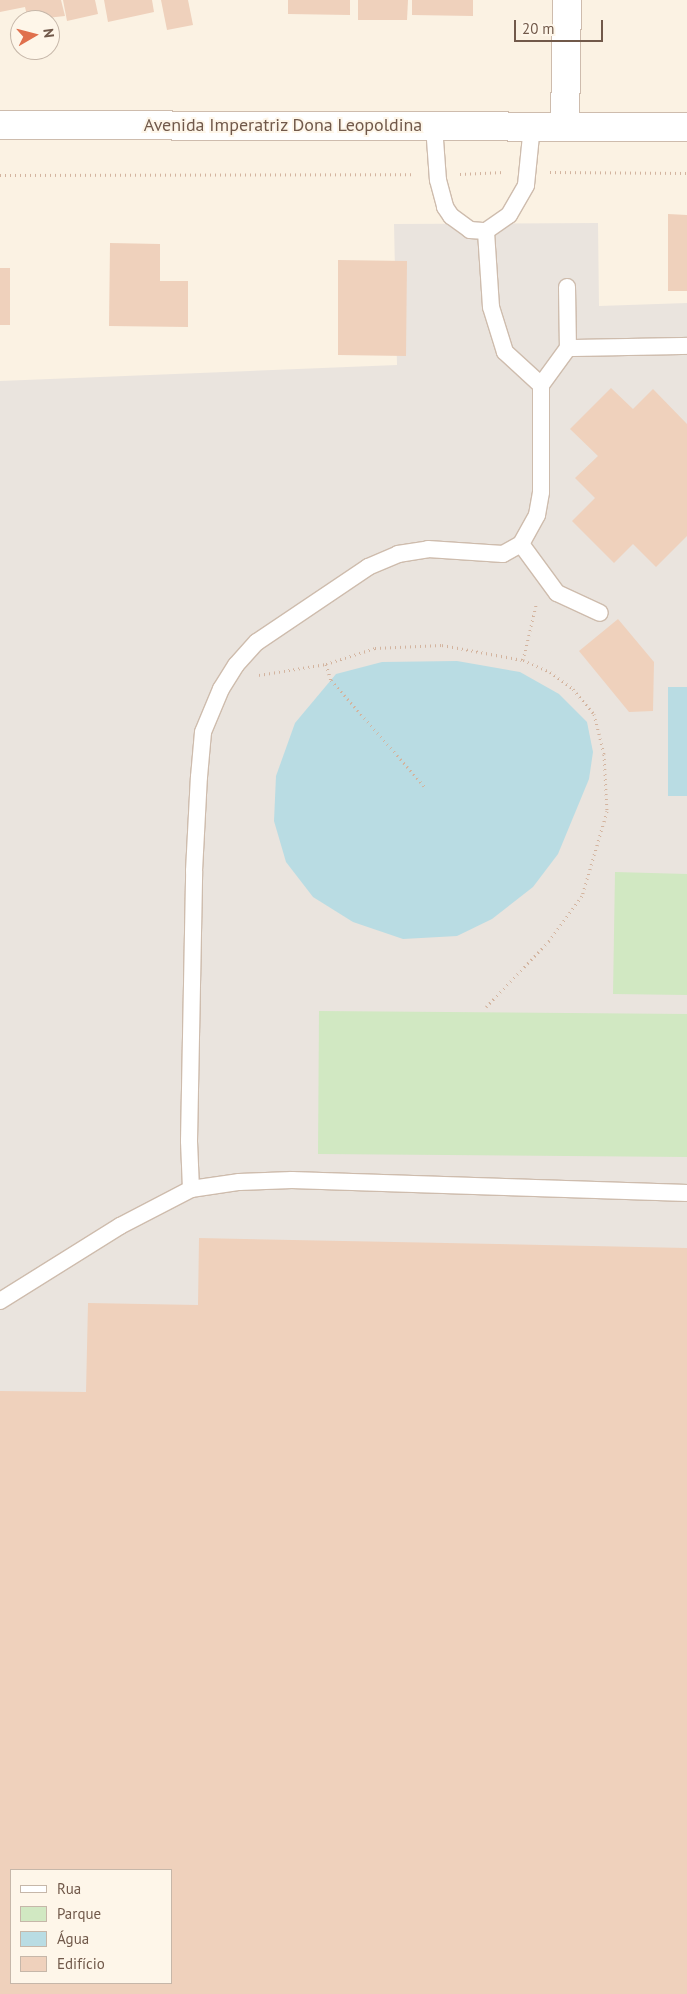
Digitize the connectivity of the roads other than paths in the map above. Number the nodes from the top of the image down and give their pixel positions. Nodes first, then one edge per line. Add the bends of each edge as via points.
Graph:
1 (567, 0) edge
2 (0, 124) edge
3 (434, 126) junction
4 (532, 126) junction
5 (565, 126) junction
6 (687, 127) edge
7 (486, 231) junction
8 (567, 287) dead end
9 (687, 346) edge
10 (568, 348) junction
11 (541, 384) junction
12 (521, 544) junction
13 (600, 613) dead end
14 (191, 1189) junction
15 (687, 1193) edge
16 (0, 1301) edge

1 - 5 main road
2 - 3 main road, Avenida Imperatriz Dona Leopoldina
3 - 4 main road, Avenida Imperatriz Dona Leopoldina
3 - 7 lane via 445,207 451,216 470,230
4 - 5 main road, Avenida Imperatriz Dona Leopoldina
4 - 7 lane via 526,185 509,215
5 - 6 main road, Avenida Imperatriz Dona Leopoldina
7 - 11 lane via 491,307 505,352
8 - 10 lane
9 - 10 lane
10 - 11 lane
11 - 12 lane via 541,492 537,515
12 - 13 lane via 557,593
12 - 14 lane via 503,554 428,549 398,554 368,567 257,642 226,681 203,732 199,776 194,872
14 - 15 lane via 239,1182 292,1180
14 - 16 lane via 120,1226

